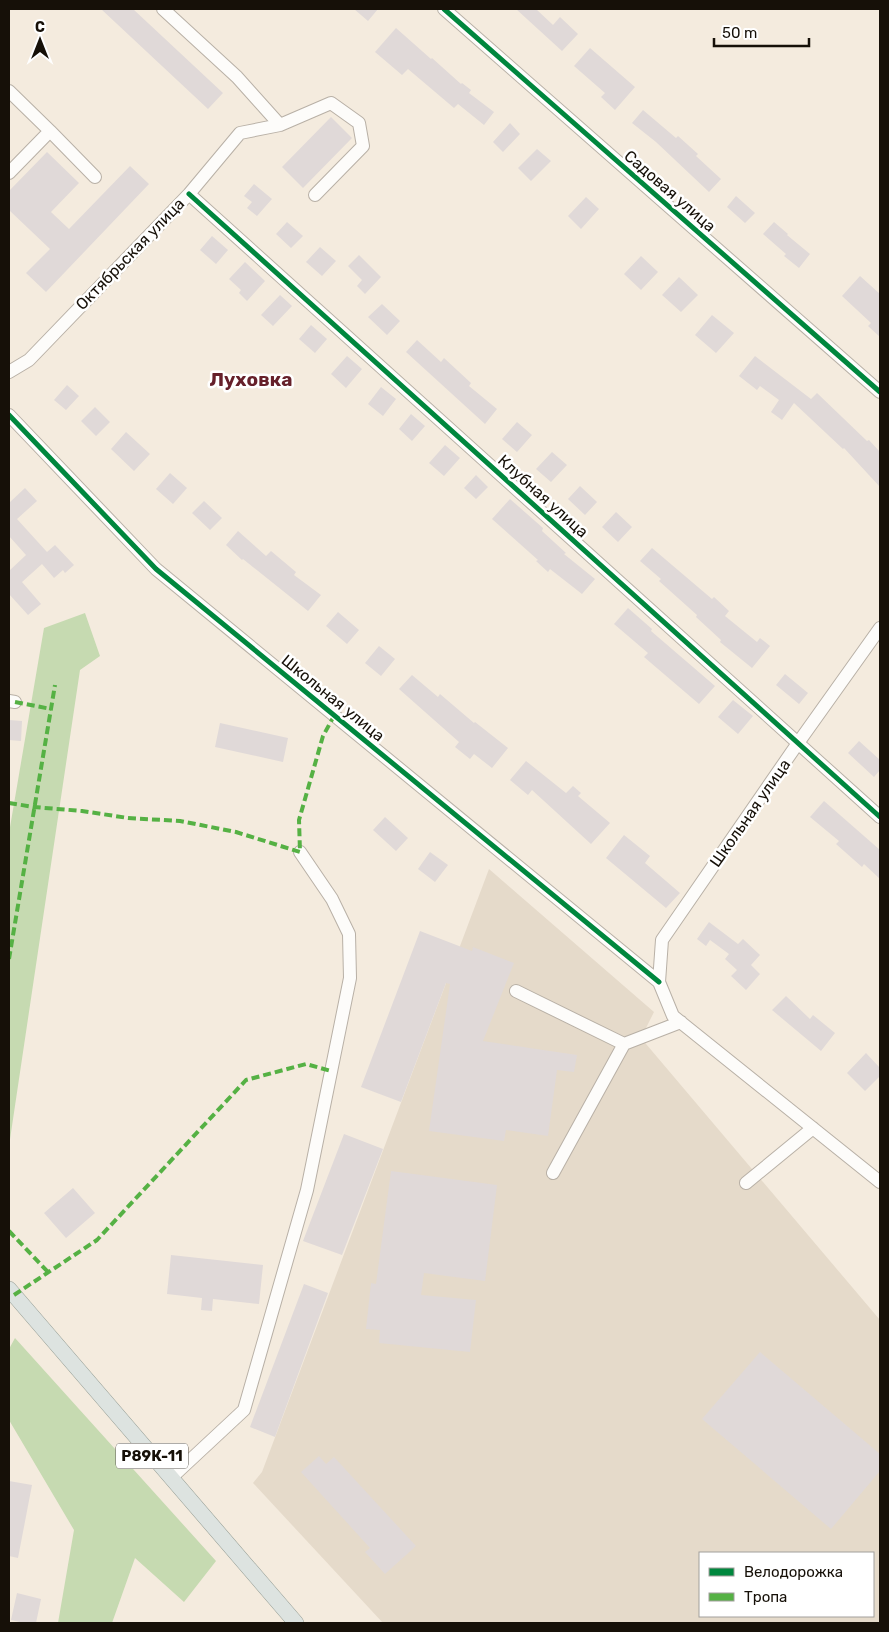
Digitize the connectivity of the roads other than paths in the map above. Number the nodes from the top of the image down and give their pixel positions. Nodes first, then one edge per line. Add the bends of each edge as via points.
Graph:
1 (163, 9) edge
2 (444, 9) edge
3 (9, 91) edge
4 (280, 125) junction
5 (50, 131) junction
6 (9, 173) edge
7 (95, 177) dead end
8 (189, 194) junction
9 (315, 195) dead end
10 (9, 372) edge
11 (880, 392) edge
12 (9, 415) edge
13 (880, 628) edge
14 (798, 743) junction
15 (880, 817) edge
16 (300, 852) dead end
17 (659, 982) junction
18 (516, 991) dead end
19 (681, 1022) junction
20 (624, 1044) junction
21 (813, 1128) junction
22 (552, 1173) dead end
23 (880, 1182) edge
24 (746, 1183) dead end
25 (10, 1293) edge
26 (171, 1478) junction
27 (296, 1623) edge

1 - 4 street via 237,77
2 - 11 street, Садовая улица
3 - 5 street
4 - 8 street, Октябрьская улица via 240,132
4 - 9 street, Октябрьская улица via 331,103 359,123 363,146
5 - 6 street
5 - 7 street
8 - 10 street, Октябрьская улица via 29,360
8 - 14 street, Клубная улица
12 - 17 street, Школьная улица via 156,569
13 - 14 street, Школьная улица
14 - 15 street, Клубная улица
14 - 17 street, Школьная улица via 662,940
16 - 26 street via 332,899 348,934 349,970 307,1190 244,1410
17 - 19 street, Школьная улица via 673,1016
18 - 20 street
19 - 20 street
19 - 21 street, Школьная улица
20 - 22 street
21 - 23 street, Школьная улица
21 - 24 street
25 - 26 main road, Р89К-11
26 - 27 main road, Р89К-11

